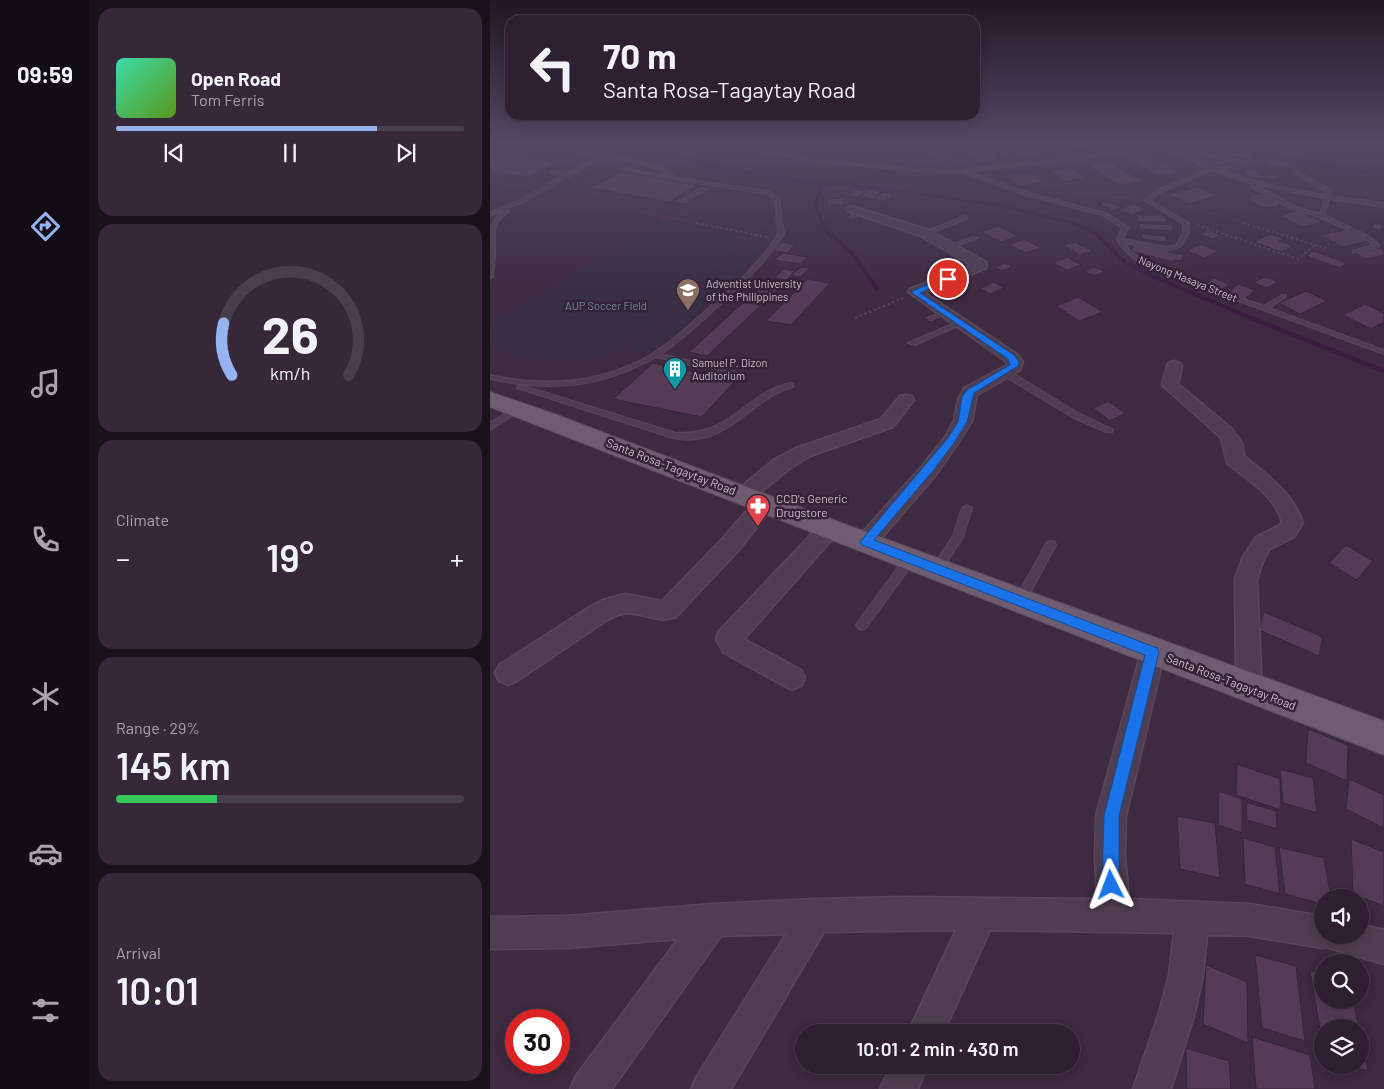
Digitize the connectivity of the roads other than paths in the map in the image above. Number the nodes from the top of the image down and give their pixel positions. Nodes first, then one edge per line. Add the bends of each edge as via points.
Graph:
1 (535, 194) edge
2 (769, 194) edge
3 (1027, 194) edge
4 (1158, 194) edge
5 (1266, 194) edge
6 (1312, 194) edge
7 (1328, 194) edge
8 (1327, 197) junction
9 (522, 201) junction
10 (1384, 205) edge
11 (852, 209) dead end
12 (490, 214) edge
13 (1322, 216) junction
14 (965, 218) dead end
15 (925, 234) junction
16 (975, 238) dead end
17 (1120, 240) junction
18 (490, 241) edge
19 (948, 247) junction
20 (1354, 252) dead end
21 (490, 276) edge
22 (1284, 296) dead end
23 (1265, 308) junction
24 (960, 323) junction
25 (912, 343) dead end
26 (1384, 352) edge
27 (655, 355) junction
28 (1174, 366) dead end
29 (1004, 372) junction
30 (733, 374) dead end
31 (490, 377) edge
32 (790, 385) dead end
33 (490, 399) edge
34 (906, 400) dead end
35 (517, 409) junction
36 (490, 427) edge
37 (1109, 430) dead end
38 (755, 499) junction
39 (967, 508) dead end
40 (829, 529) junction
41 (866, 542) junction
42 (1051, 545) dead end
43 (910, 558) junction
44 (937, 569) junction
45 (1020, 601) junction
46 (862, 625) dead end
47 (1153, 652) junction
48 (508, 673) dead end
49 (792, 678) dead end
50 (1249, 689) junction
51 (1384, 738) edge
52 (981, 914) junction
53 (816, 915) junction
54 (1114, 915) junction
55 (1192, 918) junction
56 (713, 920) junction
57 (1314, 931) edge
58 (490, 933) edge
59 (1369, 943) edge
60 (1384, 947) edge
61 (930, 1024) edge
62 (906, 1074) edge
63 (589, 1089) edge
64 (710, 1089) edge
65 (899, 1089) edge
66 (1152, 1089) edge

1 - 9 lane
2 - 27 lane via 777,199 782,225 778,239 736,286
3 - 17 lane, Nayong Masaya Street via 1104,214 1125,227
4 - 17 lane via 1149,198 1185,221 1187,226 1178,246 1172,249
5 - 13 lane via 1294,208
6 - 8 lane
7 - 8 lane
8 - 10 lane
8 - 13 lane
9 - 12 lane
9 - 18 lane via 497,219
11 - 15 street
13 - 20 lane via 1366,237 1377,246
14 - 15 lane
15 - 19 street
16 - 19 lane
17 - 23 lane, Nayong Masaya Street via 1138,260
18 - 21 lane
19 - 24 street via 981,265 915,292
22 - 23 lane
23 - 26 lane, Nayong Masaya Street
24 - 25 lane
24 - 29 street via 1011,357 1014,366
27 - 30 lane
27 - 31 lane via 628,369 578,383 550,386
28 - 50 street via 1170,385 1226,433 1233,443 1235,459 1291,513 1293,524 1287,531 1263,543 1246,579
29 - 37 lane via 1075,415
29 - 41 street via 970,392 962,422 951,440
31 - 32 lane via 676,436 692,437 721,428 767,394
33 - 35 main road, Santa Rosa-Tagaytay Road
34 - 38 street via 887,423 803,452 782,464
35 - 36 lane
35 - 38 main road, Santa Rosa-Tagaytay Road
38 - 40 main road, Santa Rosa-Tagaytay Road
38 - 48 street via 730,544 668,610 661,612 624,604 611,608
39 - 44 lane via 958,537
40 - 41 main road, Santa Rosa-Tagaytay Road
40 - 49 street via 728,639 733,645
41 - 43 main road, Santa Rosa-Tagaytay Road
42 - 45 lane
43 - 44 main road, Santa Rosa-Tagaytay Road
43 - 46 lane
44 - 45 main road, Santa Rosa-Tagaytay Road
45 - 47 main road, Santa Rosa-Tagaytay Road
47 - 50 main road, Santa Rosa-Tagaytay Road
47 - 54 street via 1112,816 1110,857
50 - 51 main road, Santa Rosa-Tagaytay Road
52 - 53 street
52 - 54 street
52 - 61 street
53 - 56 street
53 - 64 street
54 - 55 street
55 - 57 street via 1250,920
55 - 66 street via 1186,976
56 - 58 street via 567,932
56 - 63 street
59 - 60 street
62 - 65 street

